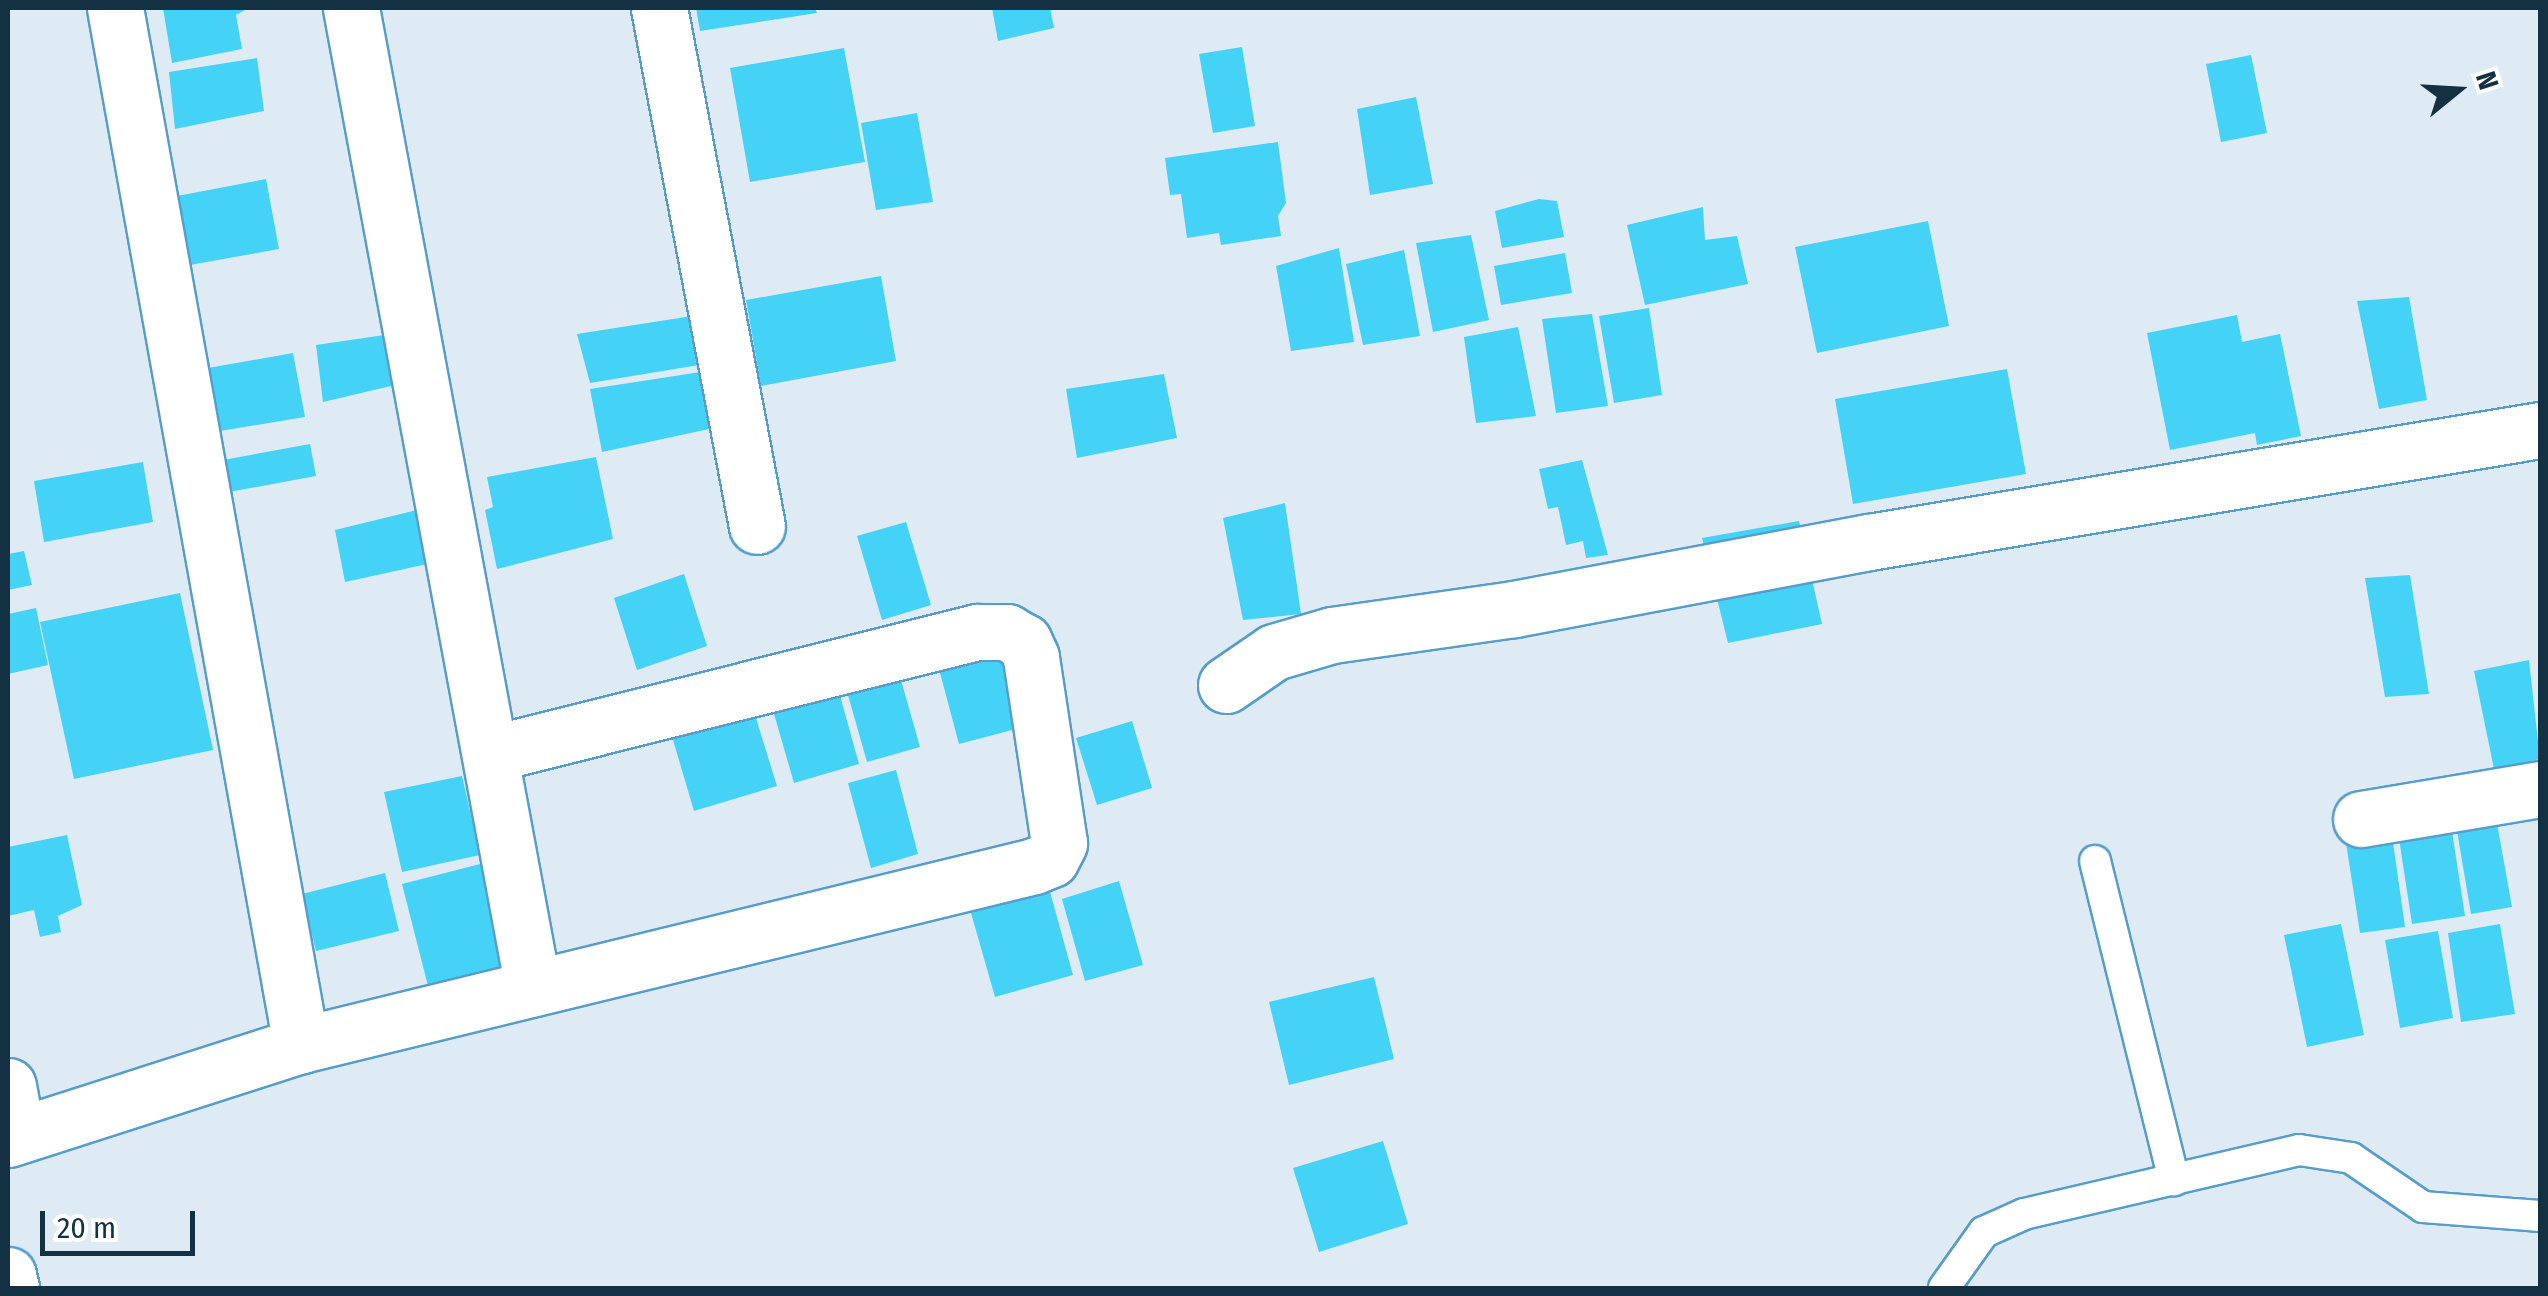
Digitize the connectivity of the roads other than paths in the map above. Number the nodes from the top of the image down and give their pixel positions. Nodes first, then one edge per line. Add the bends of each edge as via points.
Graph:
1 (116, 8) edge
2 (350, 8) edge
3 (660, 8) edge
4 (2540, 430) edge
5 (757, 526) dead end
6 (1226, 685) dead end
7 (490, 754) junction
8 (2540, 789) edge
9 (2362, 820) dead end
10 (2095, 862) dead end
11 (533, 988) junction
12 (301, 1046) junction
13 (11, 1120) edge
14 (2174, 1180) junction
15 (2540, 1216) edge
16 (8, 1274) edge
17 (11, 1288) edge
18 (1944, 1288) edge

1 - 12 street
2 - 7 street
3 - 5 street
4 - 6 street via 1869,542 1514,610 1332,635 1274,652
7 - 11 street
7 - 11 street via 976,632 1007,632 1024,642 1031,658 1059,843 1051,859
8 - 9 street
10 - 14 lane
11 - 12 street
12 - 13 street
14 - 15 lane via 2299,1150 2351,1158 2423,1207
14 - 18 lane via 2024,1214 1984,1232
16 - 17 street

